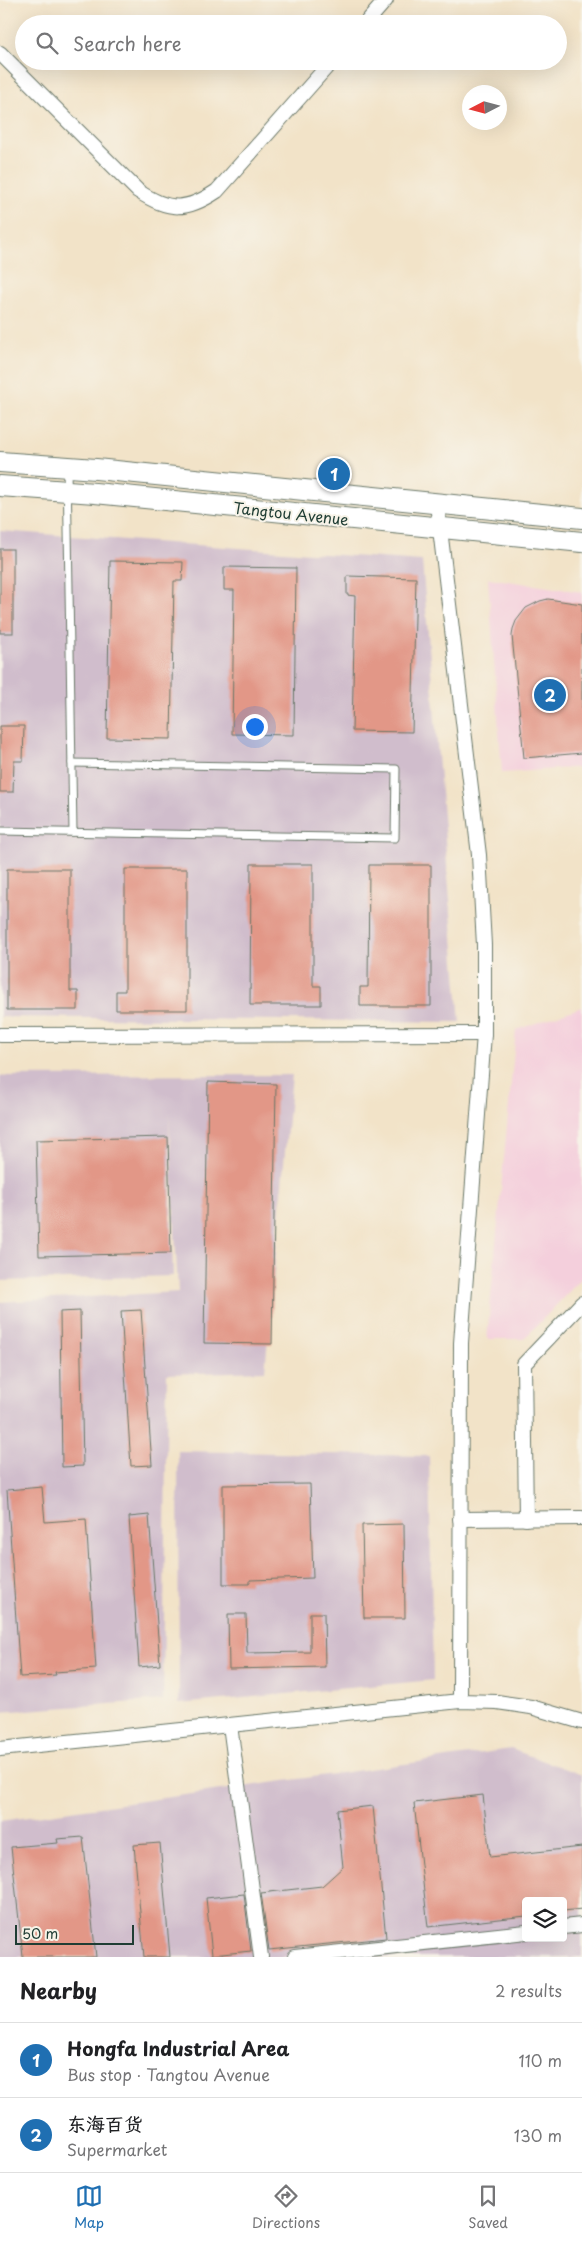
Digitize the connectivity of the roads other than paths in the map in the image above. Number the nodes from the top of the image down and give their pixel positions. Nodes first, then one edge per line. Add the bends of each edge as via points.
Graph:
1 (386, 0) edge
2 (373, 15) edge
3 (0, 53) edge
4 (15, 68) edge
5 (17, 70) edge
6 (324, 70) edge
7 (0, 462) edge
8 (67, 467) junction
9 (0, 486) edge
10 (67, 491) junction
11 (437, 504) junction
12 (582, 518) edge
13 (440, 528) junction
14 (582, 542) edge
15 (72, 763) junction
16 (0, 831) edge
17 (73, 832) junction
18 (484, 1034) junction
19 (0, 1036) edge
20 (582, 1303) edge
21 (582, 1518) edge
22 (460, 1519) junction
23 (526, 1519) junction
24 (460, 1701) junction
25 (582, 1722) edge
26 (230, 1725) junction
27 (0, 1750) edge
28 (582, 1925) edge
29 (567, 1927) edge
30 (522, 1932) edge
31 (261, 1957) edge
32 (295, 1957) edge

1 - 2 street
3 - 4 street
5 - 6 street via 138,191 156,203 178,208 199,203 217,191
7 - 8 main road, Tangtou Avenue
8 - 10 lane
8 - 11 main road, Tangtou Avenue
9 - 10 main road, Tangtou Avenue
10 - 13 main road, Tangtou Avenue
10 - 15 lane
11 - 12 main road, Tangtou Avenue
11 - 13 street
13 - 14 main road, Tangtou Avenue
13 - 18 street via 479,855
15 - 17 lane
15 - 17 lane via 396,769 395,838
16 - 17 lane
18 - 19 street
18 - 22 street via 462,1343
20 - 23 street via 524,1364
21 - 23 street
22 - 23 street
22 - 24 street
24 - 25 street via 531,1707
24 - 26 street
26 - 27 street
26 - 31 street
28 - 29 street
30 - 32 street

